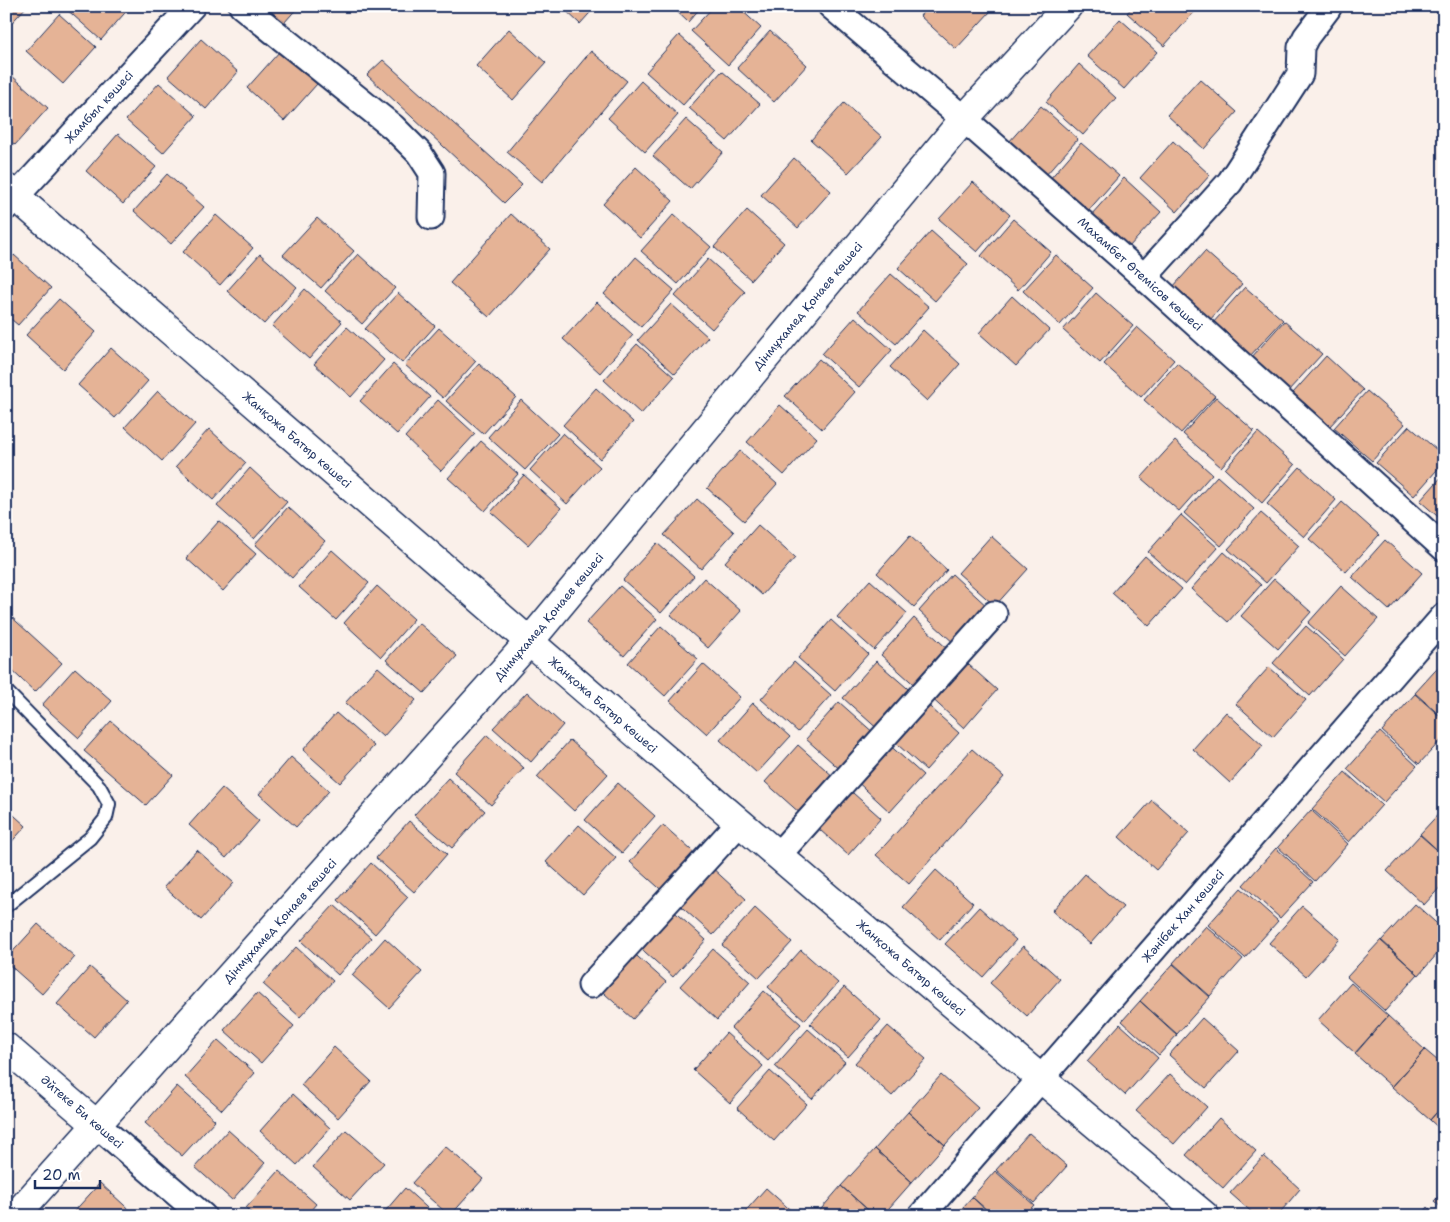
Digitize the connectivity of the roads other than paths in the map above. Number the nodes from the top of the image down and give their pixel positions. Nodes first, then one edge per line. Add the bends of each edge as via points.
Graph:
1 (192, 6) edge
2 (242, 6) edge
3 (831, 6) edge
4 (1068, 6) edge
5 (1328, 8) dead end
6 (964, 119) junction
7 (10, 197) edge
8 (431, 217) dead end
9 (1144, 277) junction
10 (1444, 548) edge
11 (994, 614) dead end
12 (1444, 616) edge
13 (529, 642) junction
14 (6, 691) edge
15 (740, 822) junction
16 (778, 855) junction
17 (6, 906) edge
18 (591, 985) dead end
19 (6, 1047) edge
20 (1041, 1080) junction
21 (97, 1125) junction
22 (15, 1216) edge
23 (203, 1216) edge
24 (921, 1216) edge
25 (1205, 1216) edge

1 - 7 street, Жамбыл көшесі
2 - 8 street via 393,127 419,153 432,173
3 - 6 street, Махамбет Өтемісов көшесі
4 - 6 street, Дінмұхамед Қонаев көшесі
5 - 9 street via 1301,47 1300,74 1230,182
6 - 9 street, Махамбет Өтемісов көшесі
6 - 13 street, Дінмұхамед Қонаев көшесі
7 - 13 street, Жанқожа Батыр көшесі
9 - 10 street, Махамбет Өтемісов көшесі
11 - 16 street
12 - 20 street, Жәнібек Хан көшесі
13 - 15 street, Жанқожа Батыр көшесі
13 - 21 street, Дінмұхамед Қонаев көшесі
14 - 17 lane via 98,786 109,804 106,818 90,838
15 - 16 street, Жанқожа Батыр көшесі
15 - 18 street
16 - 20 street, Жанқожа Батыр көшесі
19 - 21 street, Әйтеке Би көшесі
20 - 24 street, Жәнібек Хан көшесі
20 - 25 street, Жанқожа Батыр көшесі
21 - 22 street, Дінмұхамед Қонаев көшесі
21 - 23 street, Әйтеке Би көшесі

